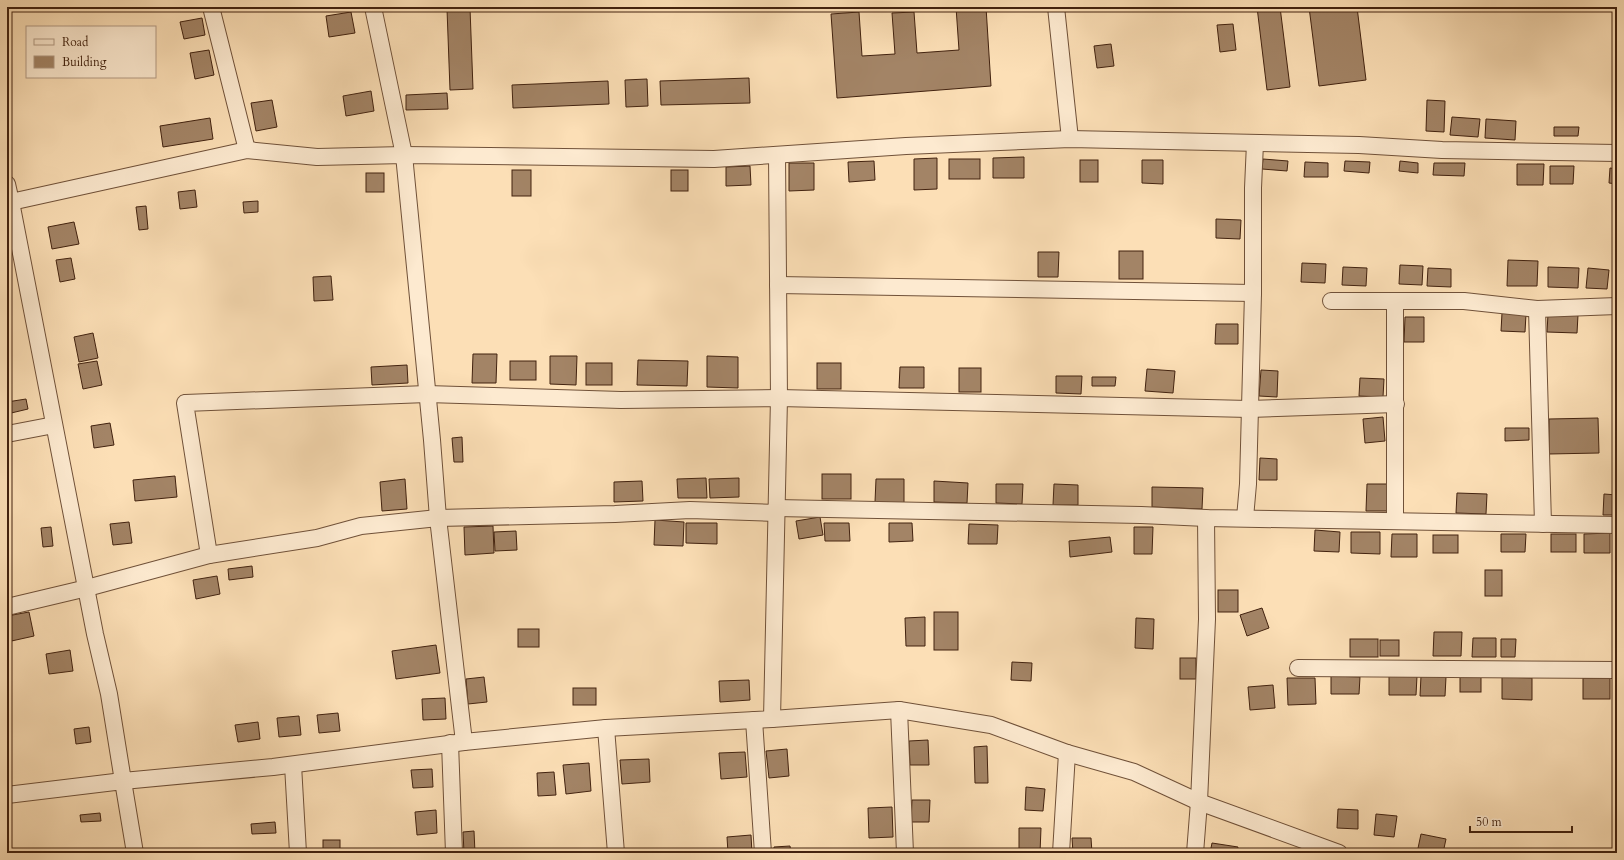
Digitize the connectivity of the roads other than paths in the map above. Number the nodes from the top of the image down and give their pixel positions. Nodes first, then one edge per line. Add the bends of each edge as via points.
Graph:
1 (211, 7) edge
2 (373, 7) edge
3 (1056, 7) edge
4 (1070, 139) junction
5 (1255, 143) junction
6 (247, 150) junction
7 (1617, 153) edge
8 (404, 155) junction
9 (776, 155) junction
10 (7, 184) edge
11 (11, 202) junction
12 (12, 236) edge
13 (778, 285) junction
14 (1253, 293) junction
15 (1331, 301) dead end
16 (1395, 302) junction
17 (1617, 306) edge
18 (1537, 309) junction
19 (427, 394) junction
20 (779, 398) junction
21 (1396, 404) junction
22 (1249, 409) junction
23 (54, 425) junction
24 (7, 434) edge
25 (776, 510) junction
26 (438, 518) junction
27 (1206, 518) junction
28 (1245, 518) junction
29 (1395, 521) junction
30 (1543, 524) junction
31 (1617, 525) edge
32 (209, 555) junction
33 (87, 588) junction
34 (7, 606) edge
35 (1298, 668) dead end
36 (1617, 670) edge
37 (899, 710) junction
38 (772, 719) junction
39 (754, 720) junction
40 (606, 728) junction
41 (457, 742) junction
42 (1067, 753) junction
43 (293, 765) junction
44 (123, 781) junction
45 (7, 795) edge
46 (1199, 802) junction
47 (135, 853) edge
48 (298, 853) edge
49 (454, 853) edge
50 (616, 853) edge
51 (763, 853) edge
52 (905, 853) edge
53 (1061, 853) edge
54 (1195, 853) edge
55 (1339, 853) edge

1 - 6 street
2 - 8 street
3 - 4 street
4 - 5 street
4 - 9 street
5 - 7 street
5 - 14 street
6 - 8 street via 317,157
6 - 11 street
8 - 9 street via 714,159
8 - 19 street
9 - 13 street
10 - 11 street
11 - 12 street
12 - 23 street
13 - 14 street
13 - 20 street
14 - 22 street
15 - 16 street
16 - 18 street via 1464,301
16 - 21 street
17 - 18 street
18 - 30 street
19 - 20 street via 621,400
19 - 26 street
19 - 32 street via 186,403
20 - 22 street
20 - 25 street
21 - 22 street
21 - 29 street
22 - 28 street
23 - 24 street
23 - 33 street
25 - 26 street via 690,510
25 - 27 street
25 - 38 street
26 - 32 street via 361,526 317,538
26 - 41 street
27 - 28 street
27 - 46 street via 1207,619
28 - 29 street
29 - 30 street
30 - 31 street
32 - 33 street
33 - 34 street
33 - 44 street via 109,694
35 - 36 street
37 - 38 street
37 - 42 street via 991,725
37 - 52 street
38 - 39 street
39 - 40 street
39 - 51 street
40 - 41 street
40 - 50 street
41 - 43 street
41 - 49 street
42 - 46 street via 1134,772
42 - 53 street
43 - 44 street
43 - 48 street
44 - 45 street
44 - 47 street
46 - 54 street
46 - 55 street

